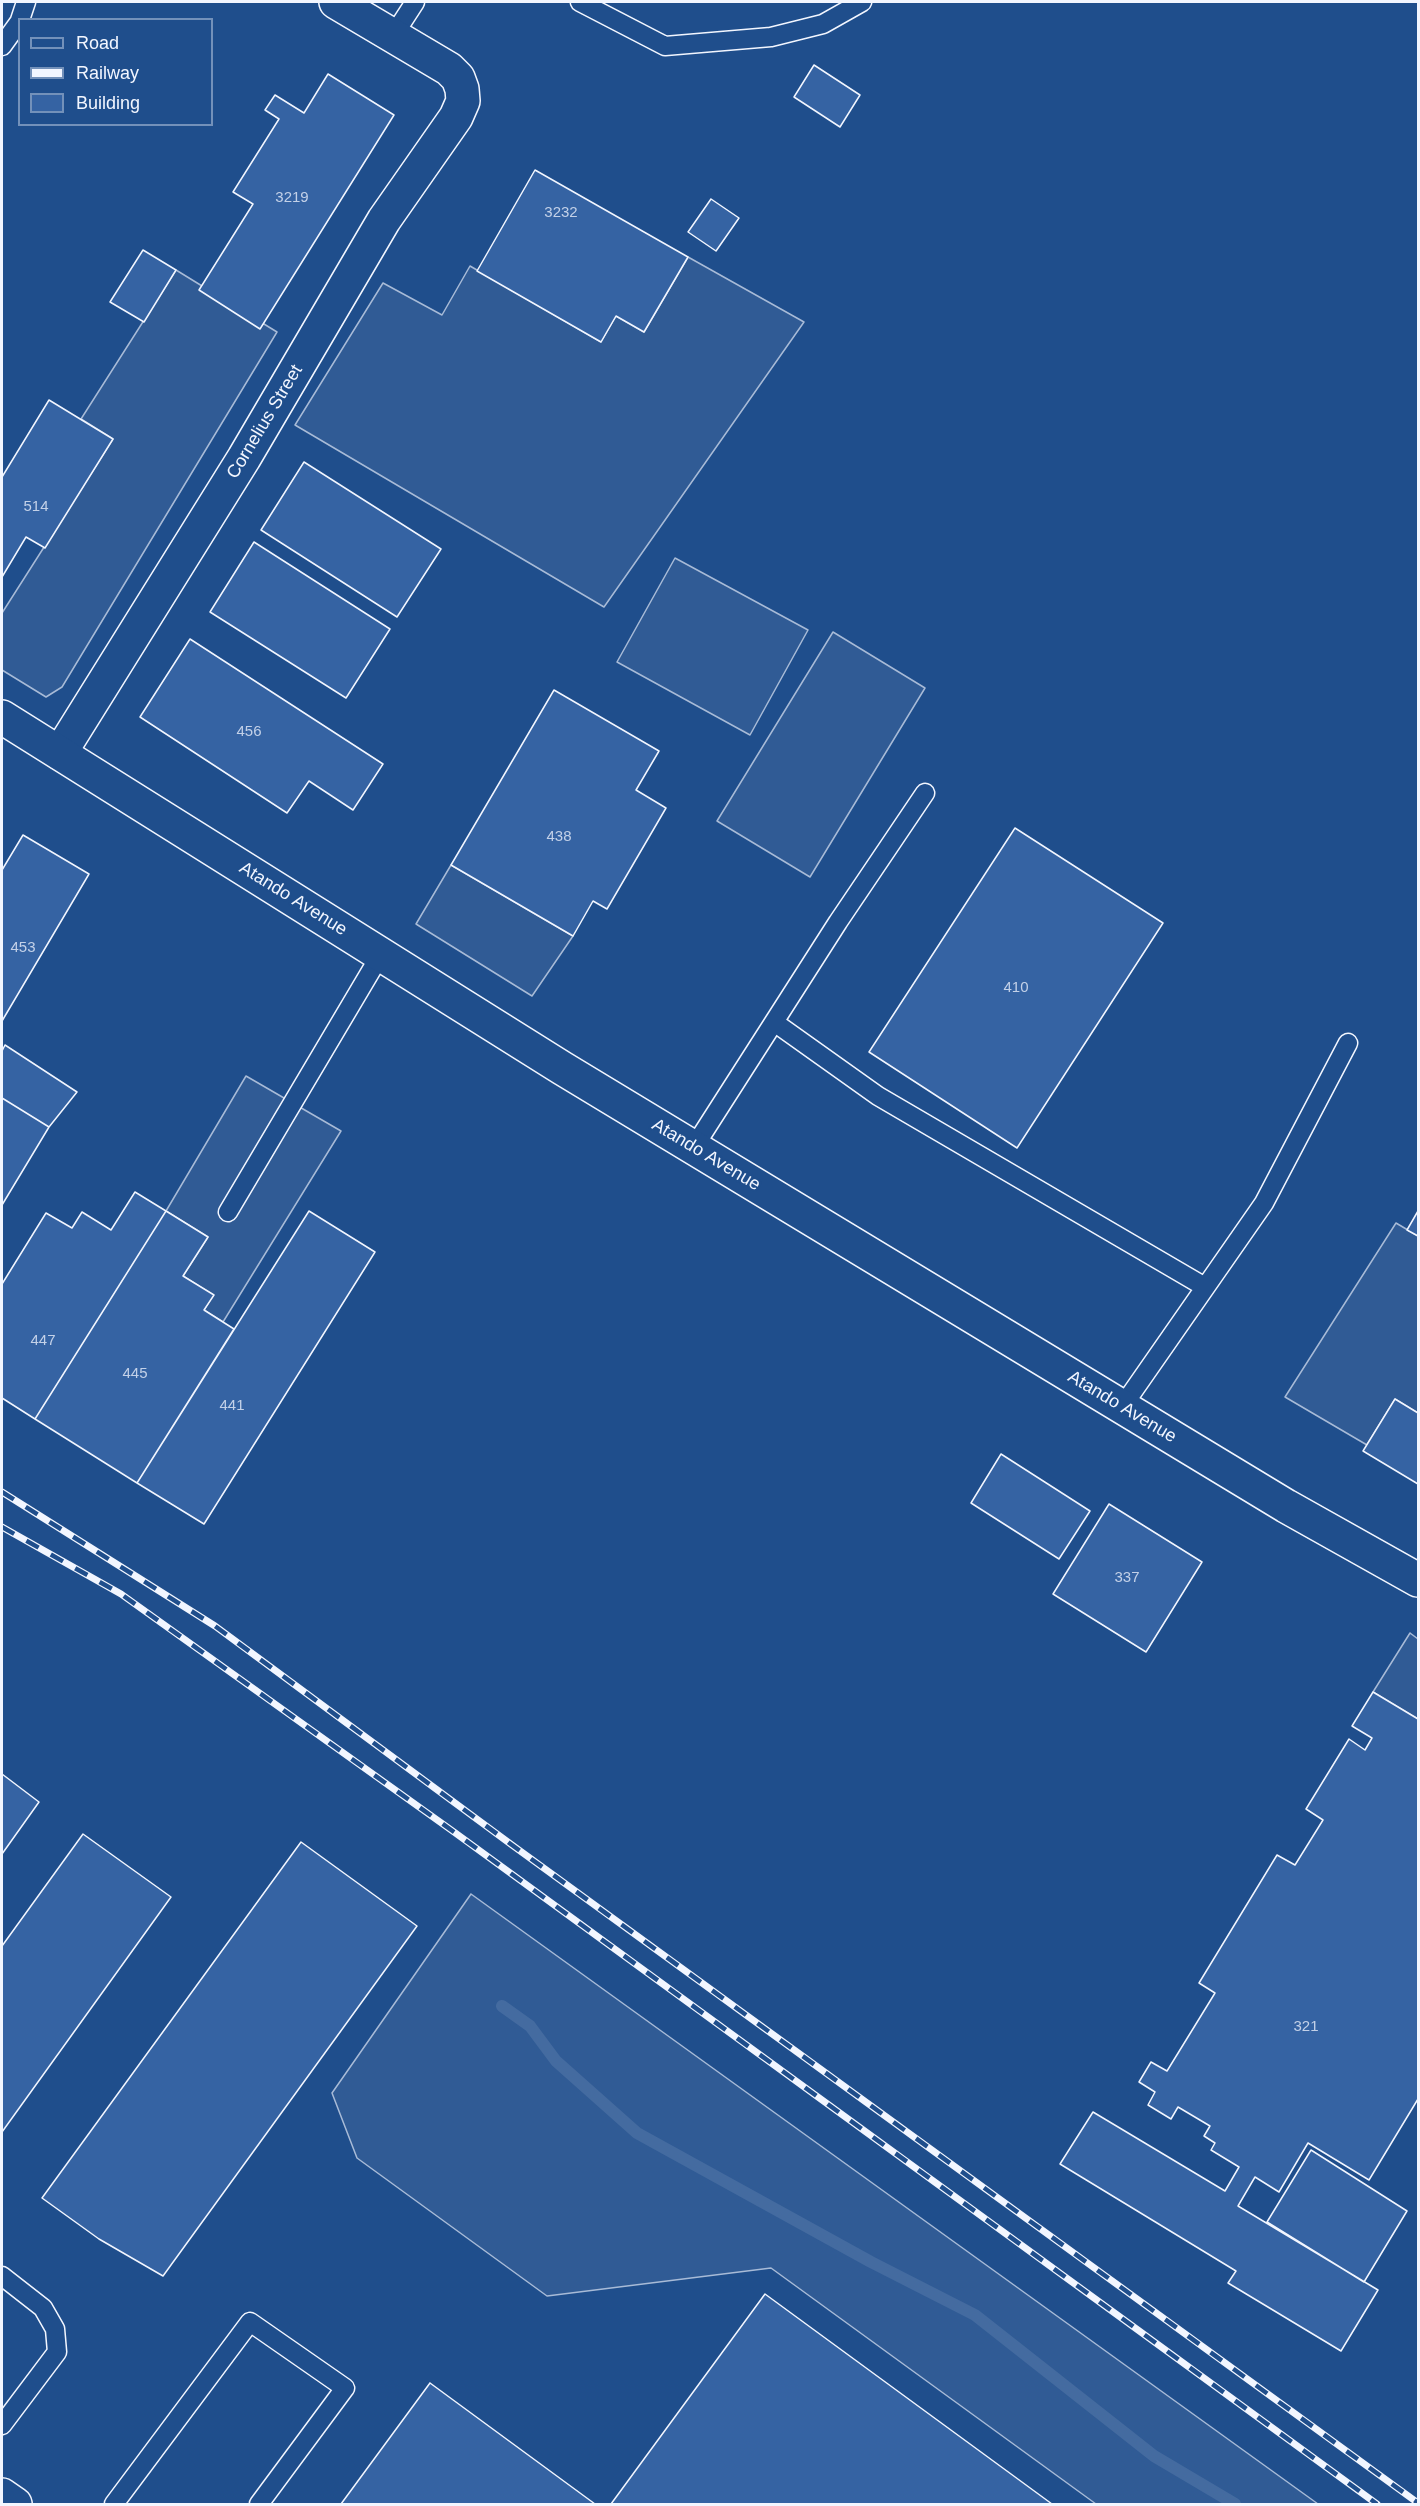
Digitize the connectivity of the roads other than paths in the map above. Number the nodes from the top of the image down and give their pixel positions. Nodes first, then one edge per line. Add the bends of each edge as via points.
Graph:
1 (26, 2) edge
2 (336, 2) edge
3 (415, 2) edge
4 (580, 2) edge
5 (862, 2) edge
6 (21, 18) edge
7 (18, 23) edge
8 (393, 36) junction
9 (2, 46) edge
10 (2, 717) edge
11 (60, 753) junction
12 (925, 793) dead end
13 (381, 954) junction
14 (774, 1022) junction
15 (1348, 1043) dead end
16 (694, 1147) junction
17 (228, 1212) dead end
18 (1205, 1287) junction
19 (1122, 1407) junction
20 (1419, 1580) edge
21 (2, 2276) edge
22 (2, 2425) edge
23 (2, 2495) edge
24 (15, 2505) edge
25 (114, 2505) edge
26 (259, 2505) edge

1 - 6 lane
2 - 8 main road
3 - 8 lane
4 - 5 lane via 665,46 771,37 823,24
7 - 9 lane
8 - 11 main road, Cornelius Street via 458,78 463,101 456,117 384,220 244,458
10 - 11 main road, Atando Avenue
11 - 13 main road, Atando Avenue
12 - 14 lane
13 - 16 main road, Atando Avenue
13 - 17 lane
14 - 16 lane
14 - 18 lane via 878,1096
15 - 18 lane via 1264,1203
16 - 19 main road, Atando Avenue
18 - 19 lane
19 - 20 main road, Atando Avenue
21 - 22 lane via 43,2308 56,2330 57,2352
23 - 24 main road
25 - 26 lane via 250,2322 345,2388

